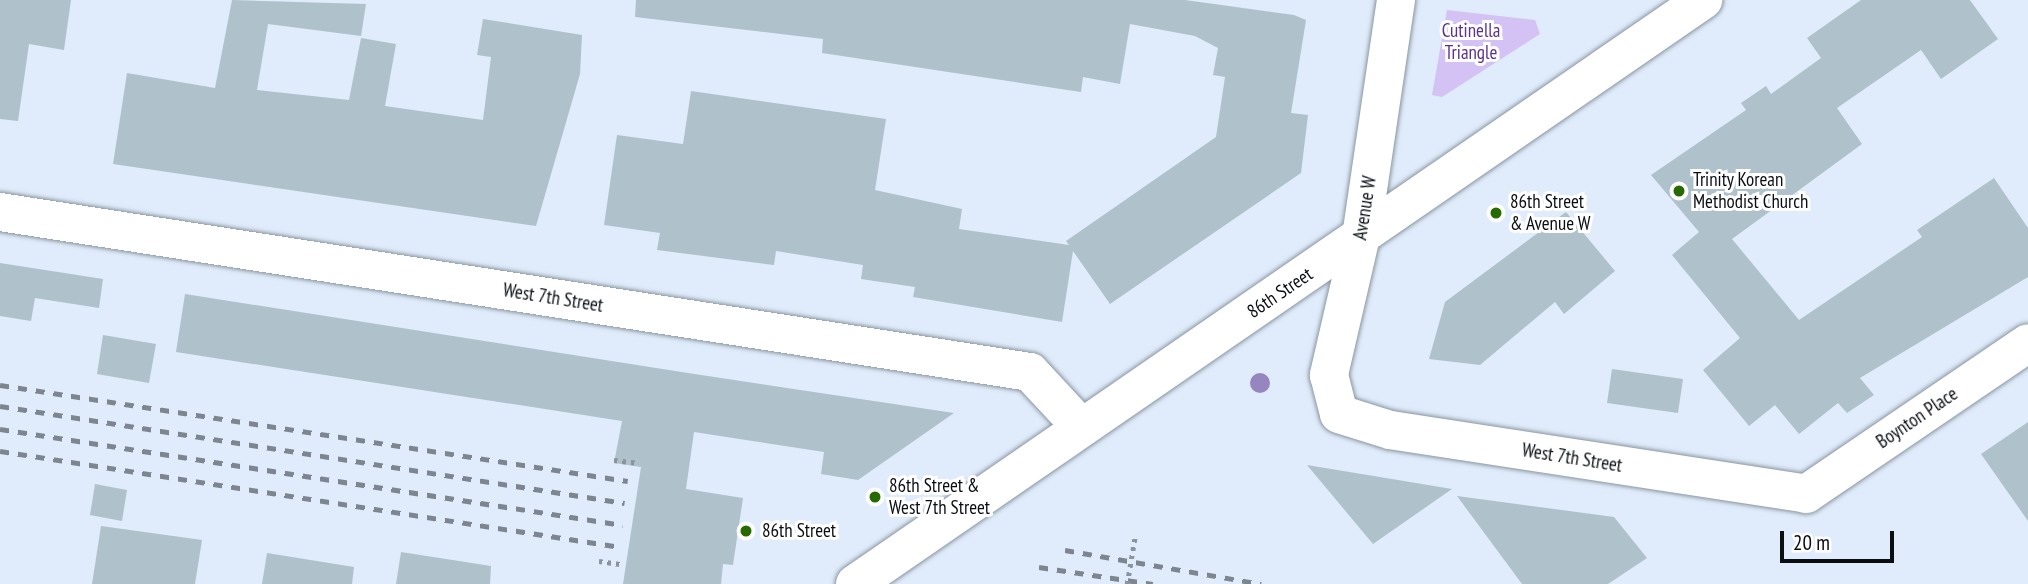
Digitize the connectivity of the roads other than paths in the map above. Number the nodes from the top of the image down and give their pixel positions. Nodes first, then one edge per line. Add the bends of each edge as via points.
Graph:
1 (1396, 0) edge
2 (1683, 5) edge
3 (0, 212) edge
4 (1361, 236) junction
5 (2028, 342) edge
6 (1339, 414) joint
7 (1082, 428) junction
8 (1806, 494) joint
9 (855, 584) edge

1 - 4 street, Avenue W
2 - 4 street, 86th Street
3 - 7 street, West 7th Street via 1030,372
4 - 6 street, Avenue W via 1329,375
4 - 7 street, 86th Street
5 - 8 street, Boynton Place
6 - 8 street, West 7th Street via 1391,430
7 - 9 street, 86th Street

